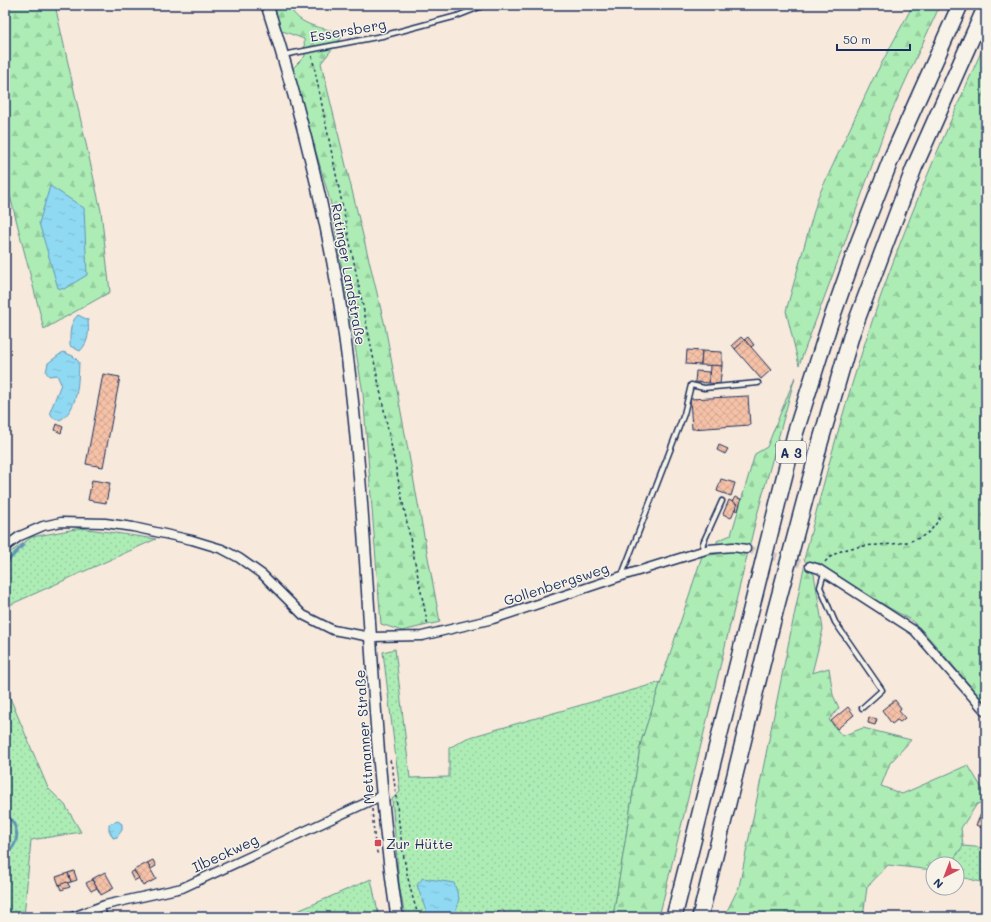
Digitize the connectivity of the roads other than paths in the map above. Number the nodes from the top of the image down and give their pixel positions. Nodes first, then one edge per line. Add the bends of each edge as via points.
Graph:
1 (267, 5) edge
2 (485, 5) edge
3 (960, 5) edge
4 (986, 6) edge
5 (283, 55) junction
6 (758, 383) dead end
7 (722, 501) dead end
8 (5, 547) edge
9 (746, 549) tunnel mouth
10 (702, 551) junction
11 (364, 554) joint
12 (810, 566) tunnel mouth
13 (822, 571) junction
14 (622, 576) junction
15 (371, 637) junction
16 (862, 708) dead end
17 (986, 712) edge
18 (383, 795) junction
19 (101, 906) junction
20 (73, 917) edge
21 (105, 917) edge
22 (397, 917) edge
23 (674, 917) edge
24 (700, 917) edge

1 - 5 main road, Ratinger Landstraße
2 - 5 lane, Essersberg via 457,16 382,36
3 - 23 highway, A 3 via 891,159 859,242 795,434
4 - 24 highway, A 3 via 914,168 852,333 774,612
5 - 11 main road, Ratinger Landstraße via 311,156 330,243 354,415
6 - 14 lane via 704,388 691,385 684,414
7 - 10 lane via 703,543
8 - 15 street, Gollenbergsweg via 20,536 42,526 61,522 105,523 192,540 222,549 239,558 263,575 303,615 333,630
9 - 10 street, Gollenbergsweg via 733,547
10 - 14 street, Gollenbergsweg
11 - 15 main road, Mettmanner Straße
12 - 13 street
13 - 16 lane via 820,588 835,622 882,690
13 - 17 street via 915,630
14 - 15 street, Gollenbergsweg via 493,619 422,636
15 - 18 main road, Mettmanner Straße
18 - 19 street, Ilbeckweg via 182,888
18 - 22 main road, Mettmanner Straße
19 - 20 street, Ilbeckweg
19 - 21 lane

